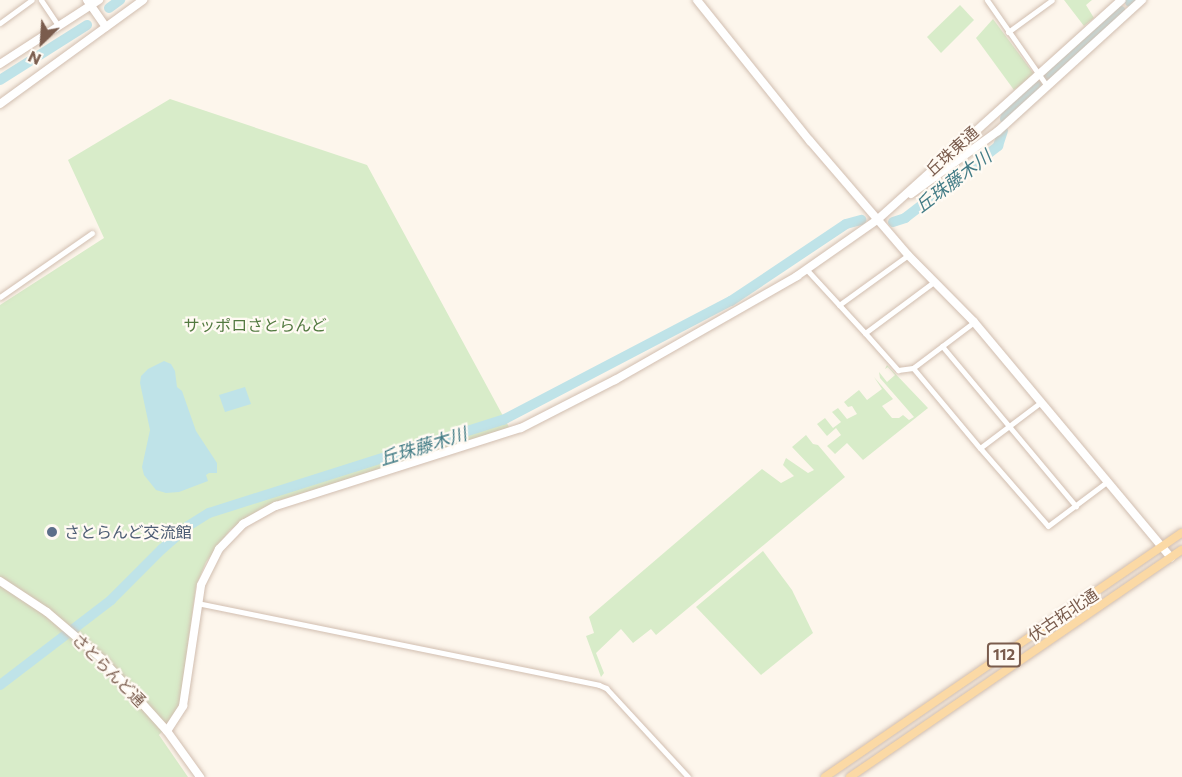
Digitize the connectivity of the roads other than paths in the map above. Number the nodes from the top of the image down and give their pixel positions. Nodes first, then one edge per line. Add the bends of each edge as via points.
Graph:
1 (32, 0) edge
2 (41, 0) edge
3 (99, 0) edge
4 (143, 0) edge
5 (697, 0) edge
6 (988, 0) edge
7 (1053, 0) edge
8 (1121, 0) edge
9 (1142, 0) edge
10 (90, 3) edge
11 (1129, 12) junction
12 (0, 23) edge
13 (58, 25) junction
14 (106, 27) junction
15 (1008, 32) junction
16 (0, 64) edge
17 (1038, 74) junction
18 (1047, 86) junction
19 (0, 104) edge
20 (892, 207) junction
21 (877, 220) junction
22 (92, 233) dead end
23 (908, 255) junction
24 (807, 270) junction
25 (935, 281) junction
26 (0, 297) edge
27 (839, 305) junction
28 (974, 322) junction
29 (865, 333) junction
30 (942, 346) junction
31 (913, 368) junction
32 (1041, 402) junction
33 (1009, 426) junction
34 (980, 448) junction
35 (1108, 481) junction
36 (1076, 506) junction
37 (1182, 533) edge
38 (1163, 547) junction
39 (1182, 550) edge
40 (1171, 558) junction
41 (0, 580) edge
42 (197, 603) junction
43 (167, 732) junction
44 (200, 777) edge
45 (688, 777) edge
46 (825, 777) edge
47 (850, 777) edge

1 - 12 street
2 - 13 street
3 - 10 street
4 - 14 street
5 - 21 street
6 - 15 street
7 - 15 street
8 - 11 street
8 - 17 street, 丘珠東通
9 - 11 street, 丘珠東通
10 - 13 street
10 - 14 street
11 - 18 street, 丘珠東通
13 - 16 street
14 - 19 street
15 - 17 street
17 - 18 street
17 - 20 street, 丘珠東通
18 - 20 street, 丘珠東通 via 998,130
20 - 21 street
21 - 23 street
21 - 24 street
22 - 26 street
23 - 25 street
23 - 27 street
24 - 27 street
24 - 42 street via 635,369 521,428 262,513 243,524 219,549 209,565
25 - 28 street
25 - 29 street
27 - 29 street
28 - 30 street
28 - 32 street
29 - 31 street via 898,369
30 - 31 street
30 - 33 street
31 - 34 street
32 - 33 street
32 - 35 street
33 - 34 street
33 - 36 street
34 - 36 street via 1048,526
35 - 36 street
35 - 38 street
37 - 38 main road, 伏古拓北通 / 112
38 - 40 street
38 - 46 main road, 伏古拓北通 / 112
39 - 40 main road, 伏古拓北通 / 112
40 - 47 main road, 伏古拓北通 / 112
41 - 43 street, さとらんど通 via 81,640 135,692
42 - 43 street via 183,706
42 - 45 street via 599,685
43 - 44 street, さとらんど通

